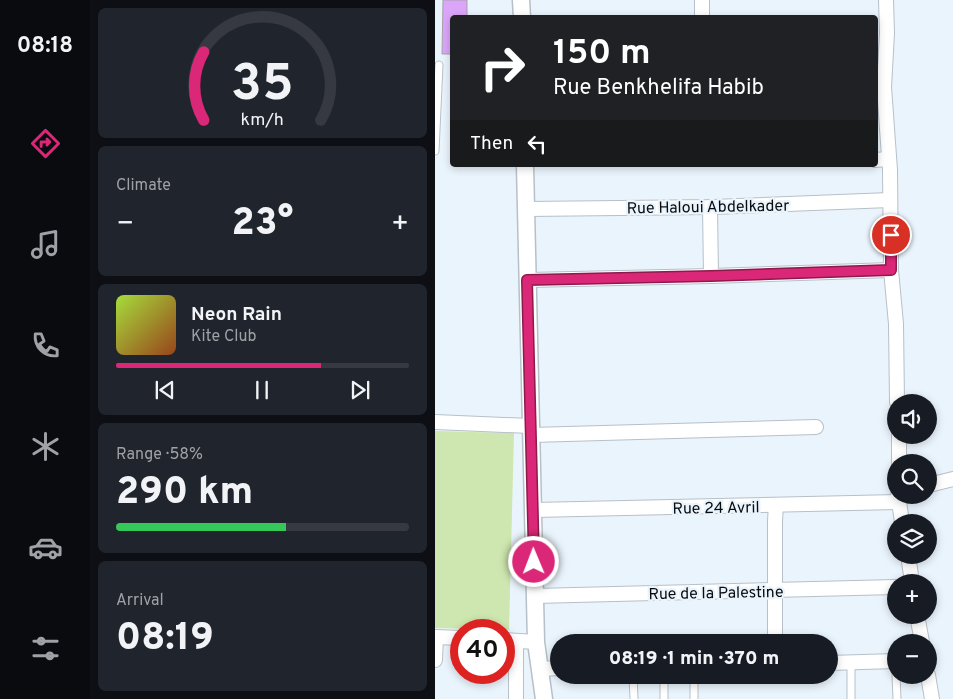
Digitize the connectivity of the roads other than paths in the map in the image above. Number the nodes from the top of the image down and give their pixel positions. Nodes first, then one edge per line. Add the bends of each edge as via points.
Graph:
1 (521, 0) edge
2 (702, 0) edge
3 (886, 0) edge
4 (522, 15) edge
5 (702, 15) edge
6 (439, 65) dead end
7 (435, 151) edge
8 (882, 159) edge
9 (525, 167) edge
10 (890, 200) junction
11 (709, 206) junction
12 (526, 209) junction
13 (891, 270) junction
14 (711, 276) junction
15 (527, 280) junction
16 (897, 394) edge
17 (435, 422) edge
18 (816, 427) dead end
19 (531, 431) junction
20 (953, 479) edge
21 (937, 482) edge
22 (887, 499) edge
23 (776, 505) junction
24 (533, 510) junction
25 (887, 588) edge
26 (775, 591) junction
27 (535, 596) junction
28 (775, 634) edge
29 (436, 637) edge
30 (450, 638) edge
31 (515, 641) edge
32 (537, 642) junction
33 (435, 660) edge
34 (887, 661) edge
35 (851, 662) junction
36 (838, 663) edge
37 (550, 668) edge
38 (541, 669) junction
39 (514, 684) edge
40 (633, 684) edge
41 (664, 684) edge
42 (694, 684) edge
43 (896, 684) edge
44 (930, 684) edge
45 (516, 699) edge
46 (544, 699) edge
47 (634, 699) edge
48 (664, 699) edge
49 (694, 699) edge
50 (851, 699) edge
51 (897, 699) edge
52 (932, 699) edge

1 - 4 street
2 - 5 street
3 - 8 street
6 - 7 lane
8 - 10 street
9 - 12 street
10 - 11 street, Rue Haloui Abdelkader
10 - 13 street
11 - 12 street, Rue Haloui Abdelkader
11 - 14 street
12 - 15 street
13 - 14 street
13 - 16 street
14 - 15 street
15 - 19 street
17 - 19 street
18 - 19 street
19 - 24 street
20 - 21 street
22 - 23 street, Rue 24 Avril
23 - 24 street, Rue 24 Avril
23 - 26 street
24 - 27 street
25 - 26 street, Rue de la Palestine
26 - 27 street, Rue de la Palestine
26 - 28 street
27 - 32 street
29 - 30 street
29 - 33 street
31 - 32 street
32 - 38 street
34 - 35 street
35 - 36 street
35 - 50 lane
37 - 38 street
38 - 46 street
39 - 45 street
40 - 47 lane
41 - 48 lane
42 - 49 lane
43 - 51 lane
44 - 52 street

